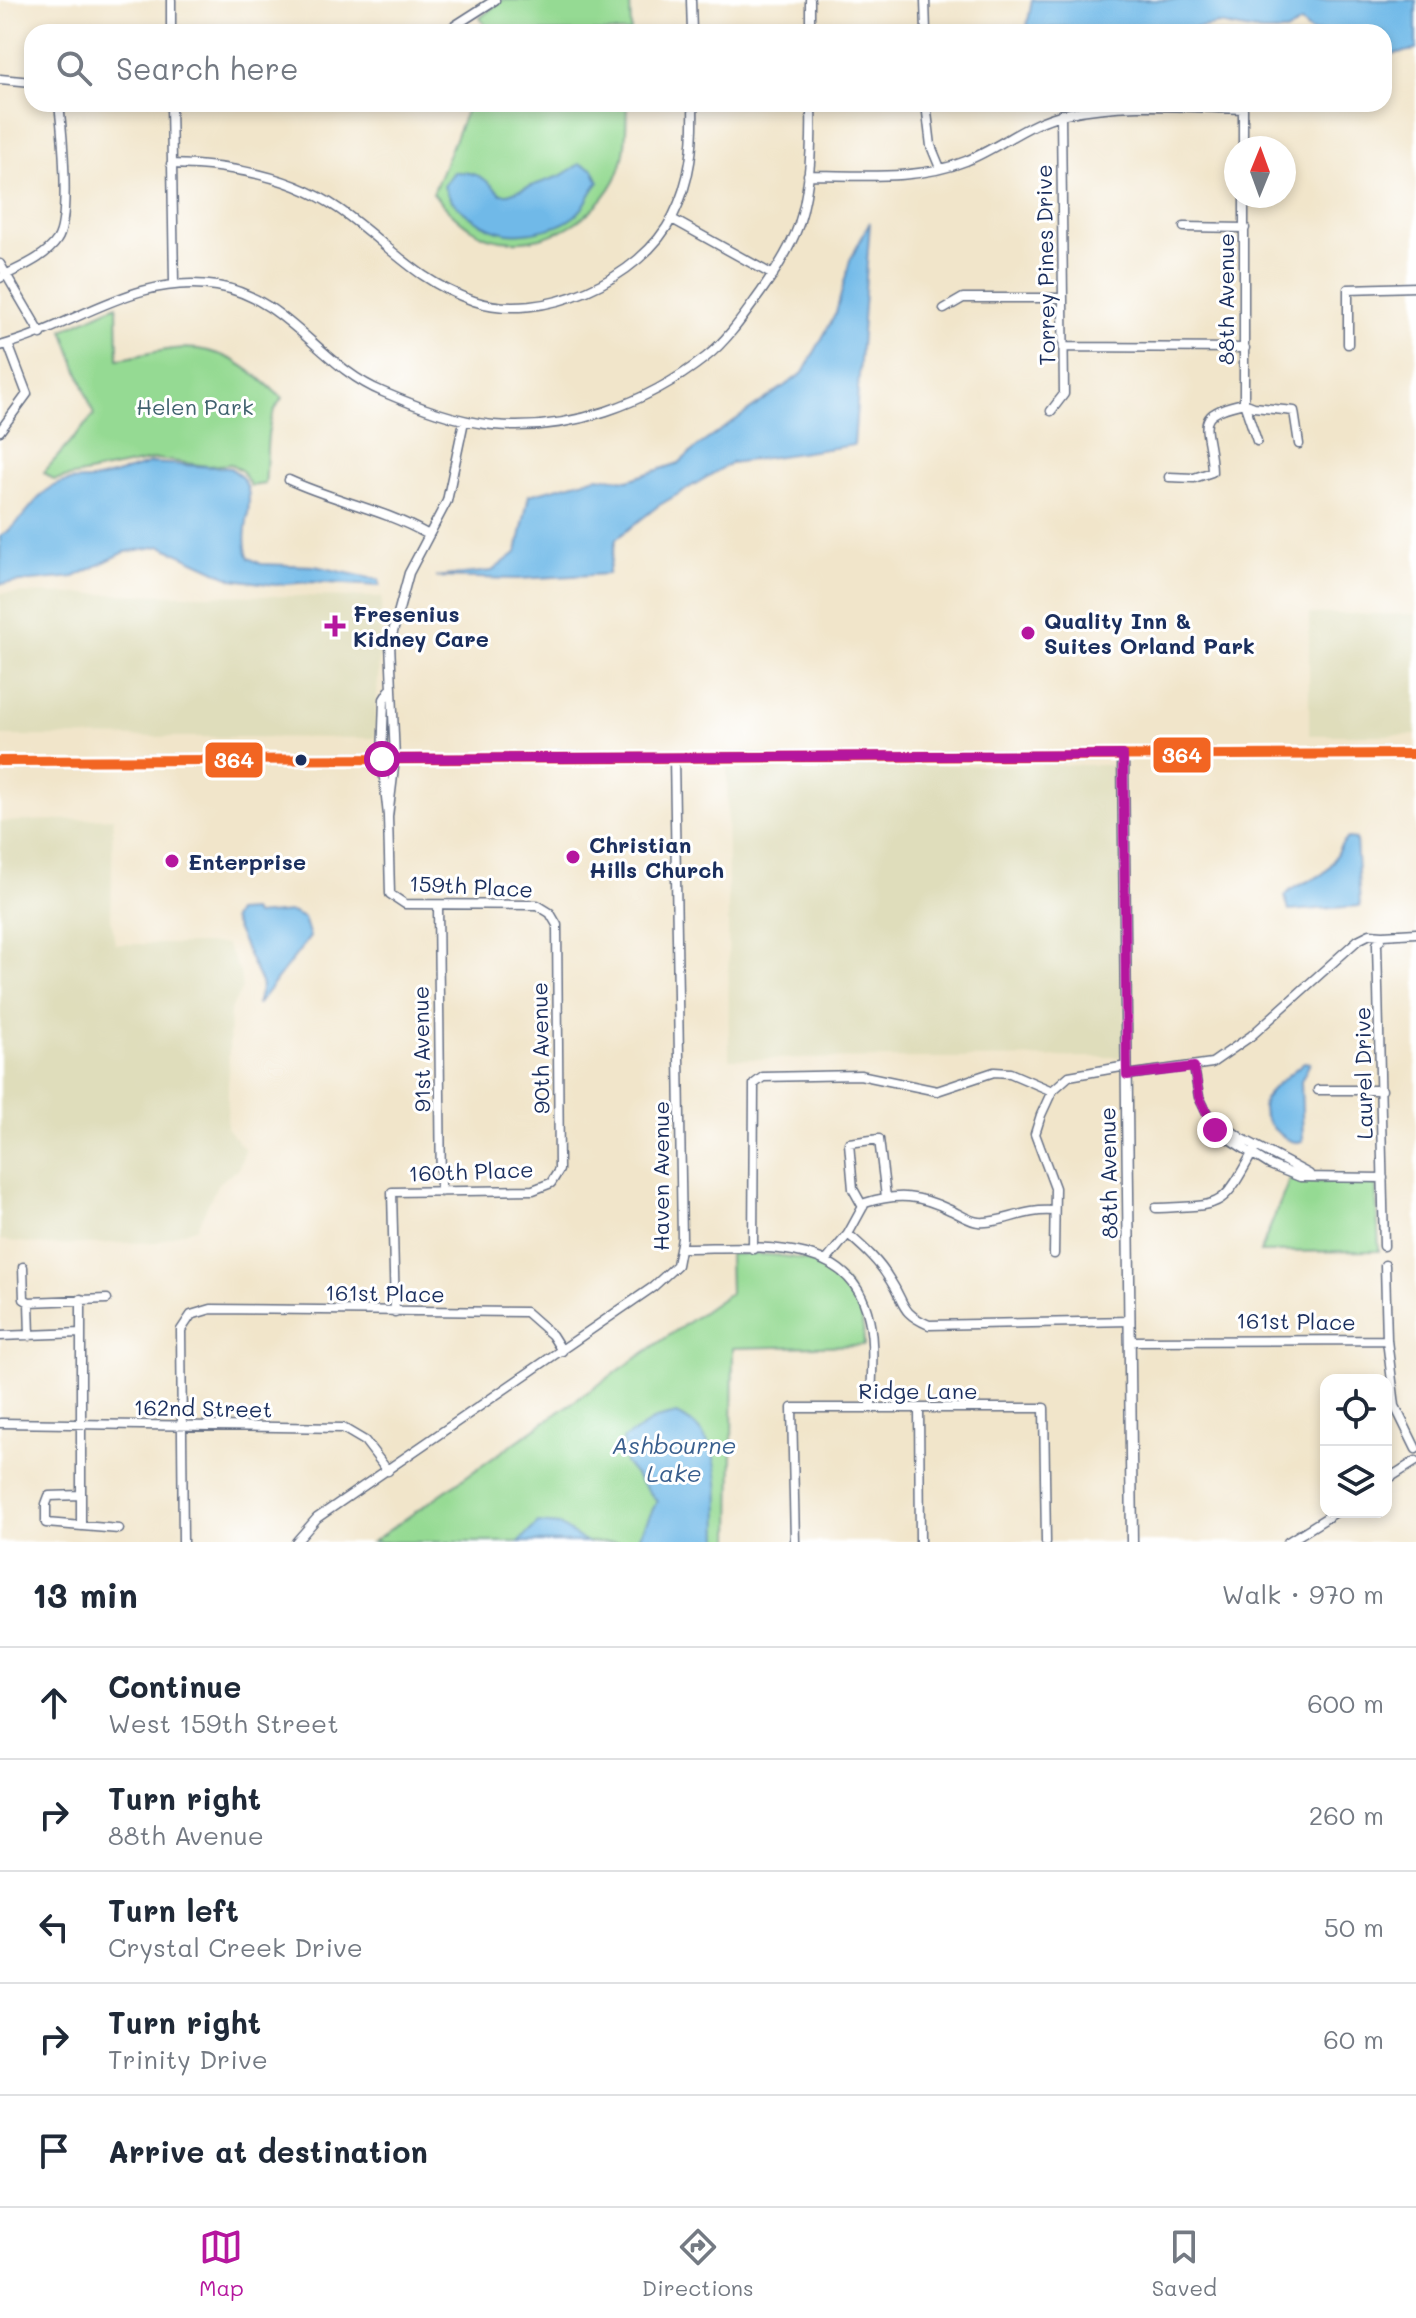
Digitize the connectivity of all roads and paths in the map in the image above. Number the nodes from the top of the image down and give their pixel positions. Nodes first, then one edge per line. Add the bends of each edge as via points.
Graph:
1 (171, 0) edge
2 (495, 0) edge
3 (691, 0) edge
4 (810, 0) edge
5 (925, 0) edge
6 (171, 24) edge
7 (458, 24) edge
8 (692, 24) edge
9 (810, 24) edge
10 (926, 24) edge
11 (0, 79) edge
12 (24, 81) edge
13 (59, 112) edge
14 (171, 112) edge
15 (693, 112) edge
16 (811, 112) edge
17 (927, 112) edge
18 (1074, 112) edge
19 (1243, 112) edge
20 (1061, 114) junction
21 (1243, 136) edge
22 (171, 164) junction
23 (940, 168) junction
24 (808, 175) junction
25 (1244, 208) edge
26 (672, 219) junction
27 (1184, 227) dead end
28 (1245, 228) junction
29 (0, 264) edge
30 (773, 275) junction
31 (4, 276) edge
32 (174, 282) junction
33 (1416, 287) edge
34 (1063, 298) junction
35 (944, 309) dead end
36 (41, 334) junction
37 (1348, 344) dead end
38 (4, 345) edge
39 (1064, 347) junction
40 (1245, 348) junction
41 (1244, 403) junction
42 (1051, 411) dead end
43 (464, 421) junction
44 (0, 431) edge
45 (1257, 441) dead end
46 (1299, 444) dead end
47 (1169, 477) dead end
48 (289, 480) dead end
49 (427, 534) junction
50 (1416, 754) edge
51 (1123, 755) junction
52 (674, 757) junction
53 (388, 759) junction
54 (0, 761) edge
55 (438, 905) junction
56 (550, 913) joint
57 (1416, 933) edge
58 (1383, 935) junction
59 (1194, 1067) junction
60 (1127, 1071) junction
61 (1318, 1090) dead end
62 (1382, 1090) junction
63 (1052, 1091) junction
64 (1254, 1151) junction
65 (1383, 1178) junction
66 (551, 1183) joint
67 (441, 1192) junction
68 (886, 1197) junction
69 (863, 1207) junction
70 (1156, 1208) dead end
71 (1054, 1211) junction
72 (848, 1234) junction
73 (1384, 1246) dead end
74 (680, 1248) junction
75 (753, 1249) junction
76 (1054, 1254) dead end
77 (826, 1261) junction
78 (1385, 1265) dead end
79 (23, 1267) dead end
80 (81, 1299) junction
81 (107, 1299) dead end
82 (29, 1302) junction
83 (395, 1312) junction
84 (1130, 1321) junction
85 (81, 1333) junction
86 (0, 1336) edge
87 (30, 1336) junction
88 (1387, 1340) junction
89 (1130, 1341) junction
90 (562, 1351) junction
91 (871, 1408) junction
92 (919, 1408) junction
93 (0, 1423) edge
94 (81, 1424) junction
95 (182, 1426) junction
96 (1416, 1449) edge
97 (1416, 1461) edge
98 (388, 1471) junction
99 (1392, 1476) edge
100 (81, 1495) junction
101 (1326, 1518) edge
102 (81, 1525) junction
103 (119, 1529) dead end
104 (183, 1542) edge
105 (296, 1542) edge
106 (795, 1542) edge
107 (920, 1542) edge
108 (1046, 1542) edge
109 (1132, 1542) edge
110 (1288, 1542) edge

1 - 6 street
2 - 7 street
3 - 8 street
4 - 9 street
5 - 10 street
11 - 12 street
13 - 31 street via 64,218 58,240
14 - 22 street
15 - 26 street via 691,166
16 - 24 street
17 - 23 street
18 - 20 street
19 - 21 street
20 - 23 street via 966,161
20 - 34 street, Torrey Pines Drive
22 - 26 street via 252,171 296,187 337,207 438,287 478,302 528,306 569,299 641,258
22 - 32 street
23 - 24 street via 905,175
24 - 30 street via 799,225
25 - 28 street, 88th Avenue
26 - 30 street
27 - 28 street
28 - 40 street, 88th Avenue
29 - 31 street
30 - 43 street via 708,356 625,405 548,424
31 - 36 street
32 - 36 street via 134,291
32 - 43 street via 219,286 259,300 379,391
33 - 37 street via 1348,289
34 - 35 street via 963,298
34 - 39 street, Torrey Pines Drive
36 - 38 street
38 - 44 street via 27,394
39 - 40 street
39 - 42 street, Torrey Pines Drive via 1064,394
40 - 41 street, 88th Avenue
41 - 45 street, 88th Avenue
41 - 46 street via 1294,411
41 - 47 street via 1216,409 1208,417 1212,472
43 - 49 street via 447,501
48 - 49 street via 393,516
49 - 53 street via 409,573 390,643
50 - 51 main road
51 - 52 main road
51 - 60 street, 88th Avenue
52 - 53 main road
52 - 74 street, Haven Avenue
53 - 54 main road
53 - 55 street, 159th Place via 390,894 405,904
55 - 56 street, 159th Place via 537,905
55 - 67 street, 91st Avenue
56 - 66 street, 90th Avenue via 557,925 559,1170
57 - 58 street
58 - 59 street via 1358,940 1251,1036 1212,1063
58 - 62 street, Laurel Drive via 1377,944
59 - 60 street
59 - 64 street via 1204,1111 1215,1130
60 - 63 street via 1069,1076
60 - 84 street, 88th Avenue
61 - 62 street
62 - 65 street, Laurel Drive
63 - 71 street via 1035,1134 1055,1188
63 - 75 street via 1010,1073 994,1072 937,1091 860,1075 763,1077 754,1084
64 - 65 street via 1284,1172
64 - 70 street via 1230,1194 1208,1206
65 - 73 street, Laurel Drive
66 - 67 street, 160th Place via 533,1190
67 - 83 street, 160th Place via 392,1192
68 - 69 street
68 - 69 street via 879,1139 849,1143 853,1189
68 - 71 street via 925,1197 979,1222
69 - 72 street
71 - 76 street
72 - 77 street
72 - 84 street via 873,1255 909,1316 929,1325
74 - 75 street
74 - 90 street, Haven Avenue via 677,1265 653,1287
75 - 77 street via 796,1250
77 - 91 street via 857,1288 867,1311
78 - 88 street
79 - 82 street via 24,1299
80 - 81 street
80 - 82 street
80 - 85 street
82 - 87 street
83 - 90 street, 161st Place via 526,1312
83 - 95 street, 161st Place via 211,1309 191,1315 181,1330
84 - 89 street, 88th Avenue
85 - 87 street
85 - 94 street
86 - 87 street
88 - 89 street, 161st Place
88 - 96 street via 1395,1406
89 - 109 street, 88th Avenue
90 - 98 street, Haven Avenue
91 - 92 street, Ridge Lane
91 - 106 street, Ridge Lane via 792,1408
92 - 107 street
92 - 108 street, Ridge Lane via 1044,1408
93 - 94 street, 162nd Street
94 - 95 street, 162nd Street
94 - 100 street
95 - 98 street, 162nd Street via 343,1428 365,1441
95 - 104 street
97 - 99 street
98 - 105 street, Haven Avenue via 317,1518
100 - 102 street
100 - 102 street via 49,1496 46,1504 48,1525
101 - 110 street
102 - 103 street

